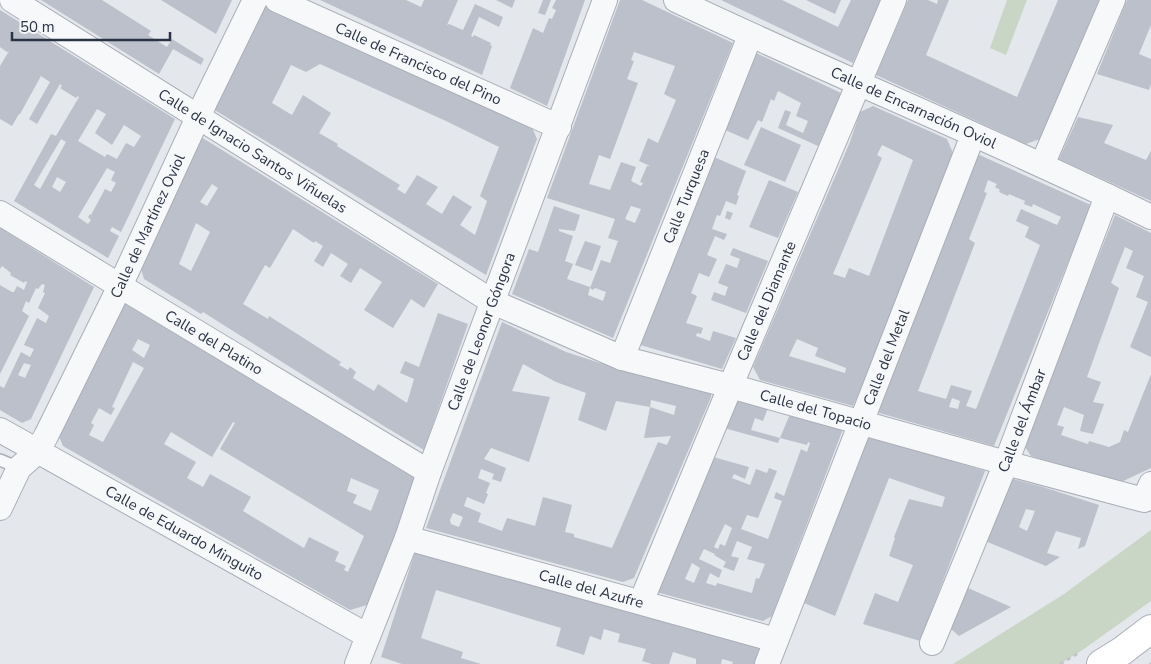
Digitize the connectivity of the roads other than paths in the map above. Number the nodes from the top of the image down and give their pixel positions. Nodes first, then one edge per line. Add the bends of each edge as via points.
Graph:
1 (12, 0) edge
2 (255, 0) edge
3 (277, 0) edge
4 (605, 0) edge
5 (676, 0) edge
6 (894, 0) edge
7 (1113, 0) edge
8 (750, 36) junction
9 (859, 83) junction
10 (198, 116) junction
11 (559, 127) junction
12 (973, 135) junction
13 (1042, 165) junction
14 (1107, 196) junction
15 (0, 212) edge
16 (1151, 217) edge
17 (120, 286) junction
18 (493, 302) junction
19 (622, 358) junction
20 (730, 386) junction
21 (862, 423) junction
22 (0, 430) edge
23 (37, 452) junction
24 (1006, 463) junction
25 (10, 464) edge
26 (429, 472) junction
27 (1148, 492) edge
28 (0, 508) edge
29 (407, 538) junction
30 (641, 602) junction
31 (1151, 629) edge
32 (368, 636) junction
33 (1151, 637) edge
34 (776, 640) junction
35 (932, 643) dead end
36 (357, 664) edge
37 (767, 664) edge
38 (1101, 664) edge
39 (1114, 664) edge

1 - 10 street, Calle de Ignacio Santos Viñuelas
2 - 10 street, Calle de Martínez Oviol
3 - 11 street, Calle de Francisco del Pino
4 - 11 street, Calle de Leonor Góngora
5 - 8 street, Calle de Encarnación Oviol
6 - 9 street, Calle del Diamante
7 - 13 street
8 - 9 street, Calle de Encarnación Oviol
8 - 19 street, Calle Turquesa
9 - 12 street, Calle de Encarnación Oviol
9 - 20 street, Calle del Diamante
10 - 17 street, Calle de Martínez Oviol
10 - 18 street, Calle de Ignacio Santos Viñuelas
11 - 18 street, Calle de Leonor Góngora
12 - 13 street, Calle de Encarnación Oviol
12 - 21 street, Calle del Metal
13 - 14 street, Calle de Encarnación Oviol
14 - 16 street, Calle de Encarnación Oviol
14 - 24 street, Calle del Ámbar
15 - 17 street, Calle del Platino
17 - 23 street, Calle de Martínez Oviol
17 - 26 street, Calle del Platino
18 - 19 street, Calle del Topacio
18 - 26 street, Calle de Leonor Góngora
19 - 20 street, Calle del Topacio
20 - 21 street, Calle del Topacio
20 - 30 street, Calle del Diamante
21 - 24 street, Calle del Topacio
21 - 34 street, Calle del Metal
22 - 23 street, Calle de Eduardo Minguito
23 - 25 street
23 - 32 street, Calle de Eduardo Minguito
24 - 27 street, Calle del Topacio
24 - 35 street, Calle del Ámbar
25 - 28 street
26 - 29 street, Calle de Leonor Góngora
29 - 30 street, Calle del Azufre
29 - 32 street, Calle de Leonor Góngora
30 - 34 street, Calle del Azufre
31 - 38 street
32 - 36 street, Calle de Leonor Góngora
33 - 39 street
34 - 37 street, Calle del Metal

